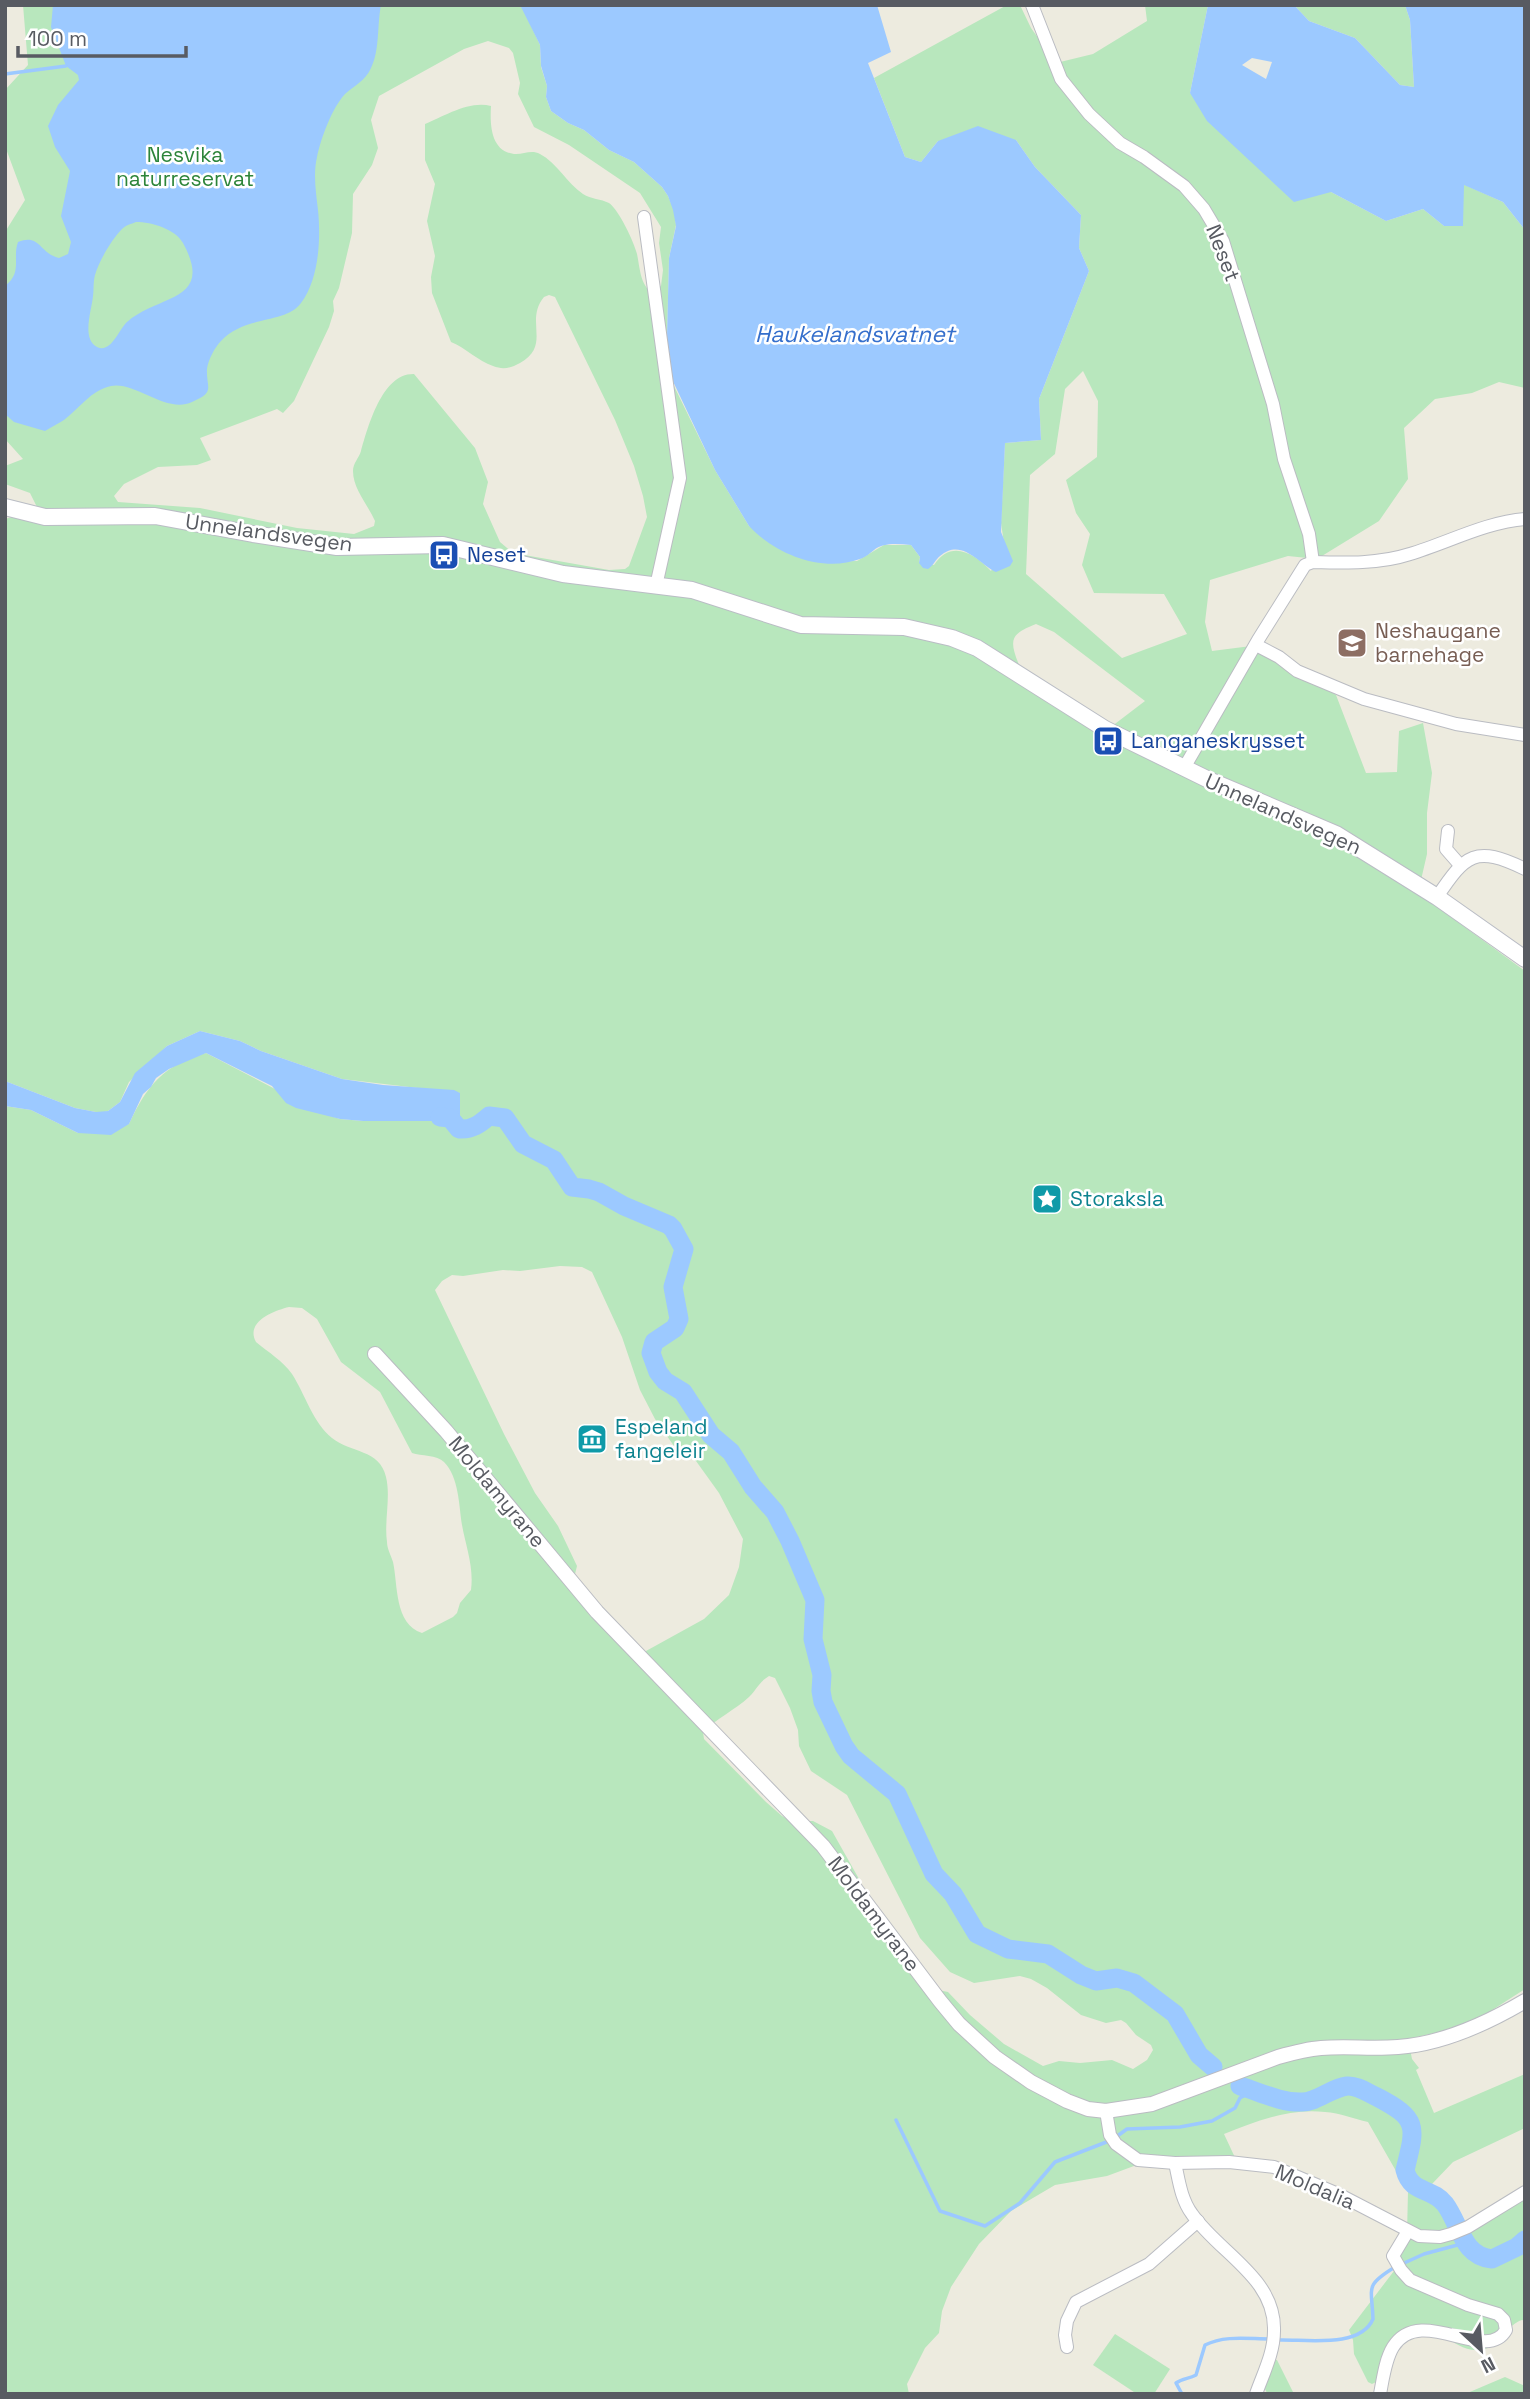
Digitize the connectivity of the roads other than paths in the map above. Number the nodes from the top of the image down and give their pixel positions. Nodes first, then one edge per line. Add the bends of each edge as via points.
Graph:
1 (1032, 5) edge
2 (644, 217) dead end
3 (5, 507) edge
4 (1525, 519) edge
5 (1313, 562) junction
6 (656, 586) junction
7 (1255, 645) junction
8 (1525, 735) edge
9 (1184, 768) junction
10 (1448, 831) dead end
11 (1460, 865) junction
12 (1525, 869) edge
13 (1437, 897) junction
14 (1525, 959) edge
15 (375, 1354) dead end
16 (1525, 2001) edge
17 (1106, 2111) junction
18 (1175, 2163) junction
19 (1525, 2192) edge
20 (1198, 2221) junction
21 (1408, 2231) junction
22 (1067, 2347) dead end
23 (1256, 2394) edge
24 (1380, 2394) edge

1 - 5 street, Neset via 1061,79 1082,105 1120,143 1184,186 1223,241 1273,404
2 - 6 street via 680,478
3 - 6 main road, Unnelandsvegen via 45,517 155,516 337,547 443,545 563,574
4 - 5 street via 1374,562
5 - 7 street via 1305,565 1293,582
6 - 9 main road, Unnelandsvegen via 692,590 801,625 904,627 952,638 977,648 1105,729
7 - 8 street via 1297,671 1364,699 1456,724
7 - 9 street
9 - 13 main road, Unnelandsvegen via 1336,834
10 - 11 street via 1446,849
11 - 12 street via 1492,856
11 - 13 street
13 - 14 main road, Unnelandsvegen
15 - 17 street, Moldamyrane via 446,1431 597,1612 823,1846 959,2024 1031,2082 1067,2101
16 - 17 street, Moldamyrane via 1437,2040 1397,2047 1298,2052 1153,2104
17 - 18 street, Moldalia via 1110,2135 1124,2152 1138,2160
18 - 20 street via 1185,2201
18 - 21 street, Moldalia via 1274,2167
19 - 21 street, Moldalia via 1451,2234 1429,2238
20 - 22 street via 1149,2263 1076,2302 1067,2321
20 - 23 street via 1264,2292 1273,2315 1273,2342
21 - 24 street via 1393,2256 1398,2266 1417,2284 1498,2314 1506,2330 1499,2339 1487,2342 1411,2331 1391,2349

